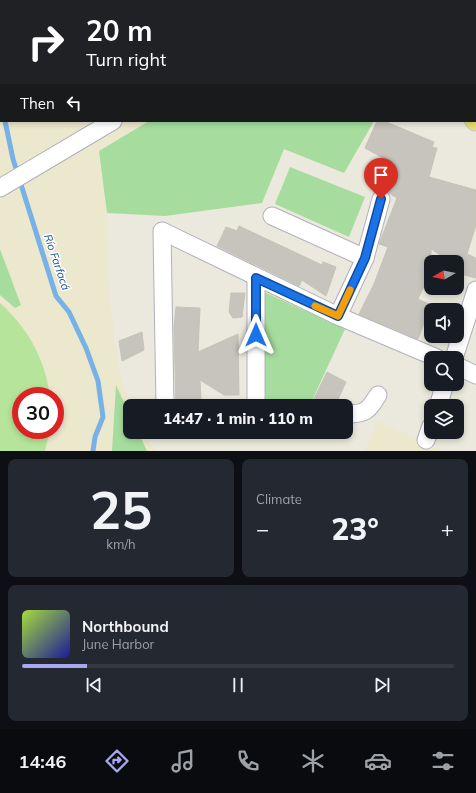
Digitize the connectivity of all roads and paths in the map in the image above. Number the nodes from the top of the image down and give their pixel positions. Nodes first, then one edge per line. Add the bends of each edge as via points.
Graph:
1 (110, 122) edge
2 (0, 188) edge
3 (381, 199) dead end
4 (272, 216) dead end
5 (365, 258) junction
6 (256, 278) junction
7 (476, 290) edge
8 (338, 316) junction
9 (456, 351) edge
10 (424, 352) edge
11 (464, 369) edge
12 (476, 375) edge
13 (378, 395) dead end
14 (165, 399) edge
15 (256, 399) edge
16 (353, 414) edge

1 - 2 street
3 - 5 street
4 - 5 street
5 - 8 street
6 - 8 street
6 - 14 street via 162,231
6 - 15 street
7 - 9 street
8 - 10 street
11 - 12 street
13 - 16 street via 368,410

